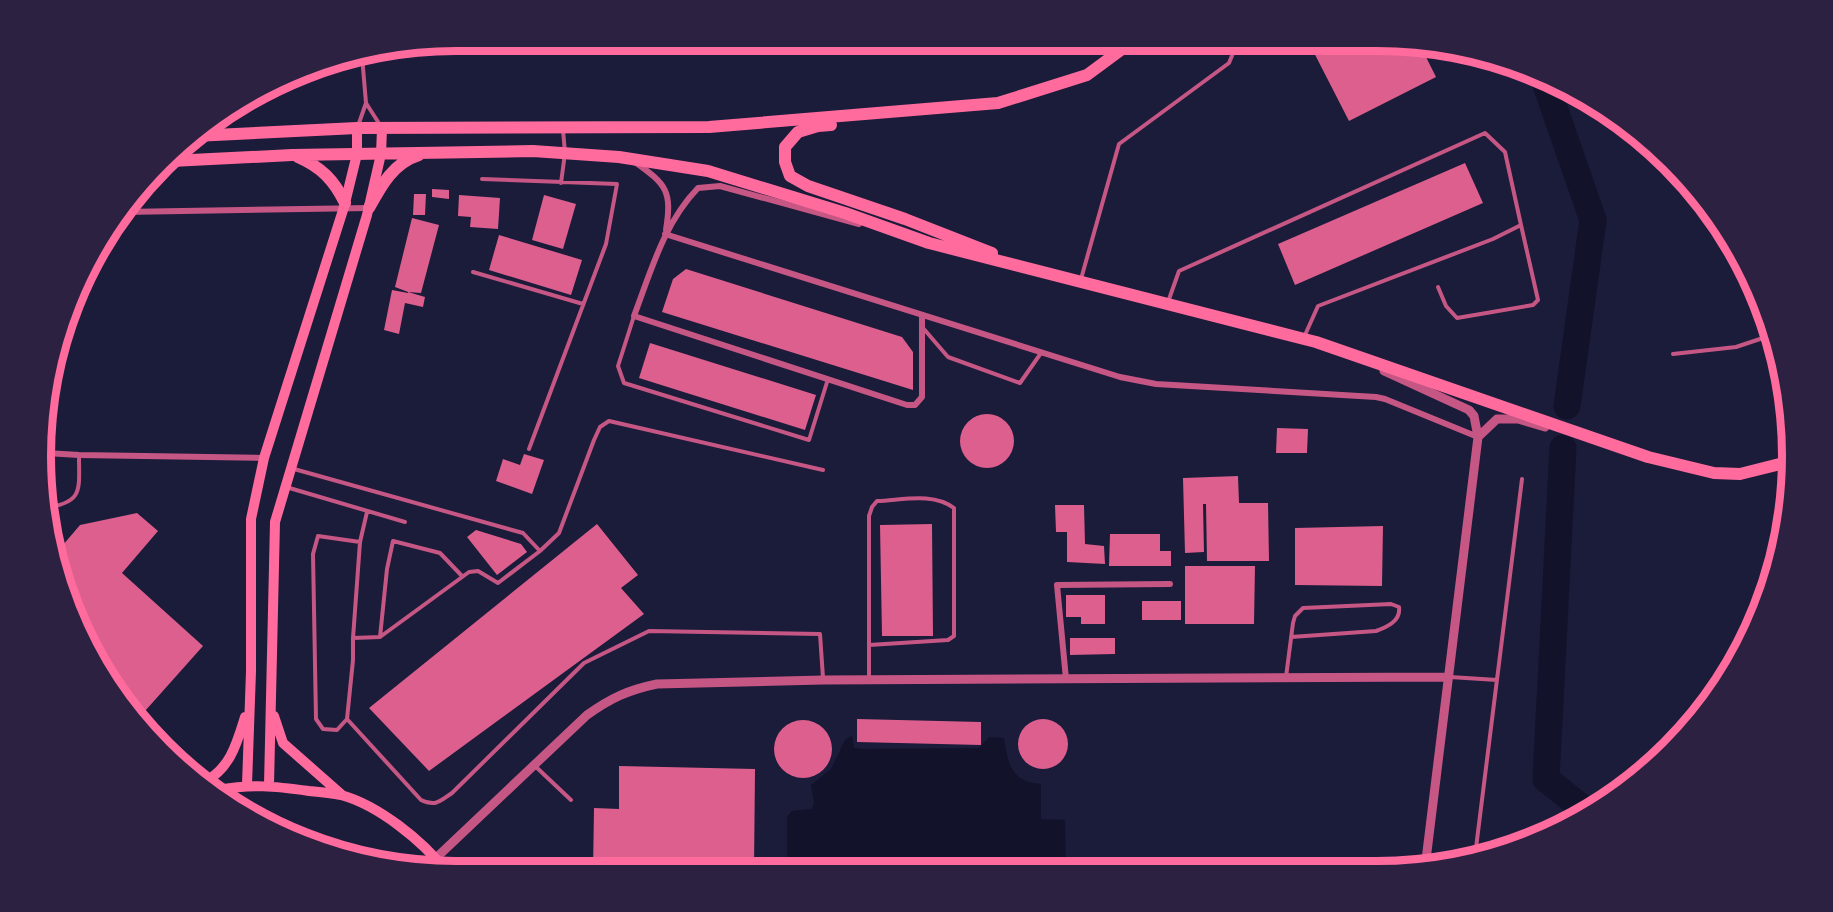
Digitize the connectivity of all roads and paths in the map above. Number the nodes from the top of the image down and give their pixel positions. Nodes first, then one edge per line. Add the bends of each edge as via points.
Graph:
1 (1119, 51) edge
2 (1234, 51) edge
3 (362, 62) edge
4 (366, 103) junction
5 (959, 106) junction
6 (562, 127) junction
7 (357, 128) junction
8 (382, 129) junction
9 (209, 135) edge
10 (425, 153) junction
11 (565, 153) junction
12 (357, 154) junction
13 (381, 154) junction
14 (292, 155) junction
15 (630, 159) junction
16 (180, 161) edge
17 (482, 179) dead end
18 (561, 183) junction
19 (344, 205) junction
20 (369, 208) junction
21 (133, 212) edge
22 (1521, 225) junction
23 (665, 234) junction
24 (929, 243) junction
25 (473, 272) dead end
26 (1052, 276) junction
27 (1080, 282) junction
28 (1438, 287) dead end
29 (1168, 303) junction
30 (583, 304) junction
31 (922, 315) junction
32 (634, 316) junction
33 (922, 326) junction
34 (1764, 338) edge
35 (1309, 340) junction
36 (1042, 352) junction
37 (1673, 354) dead end
38 (828, 379) junction
39 (1478, 437) junction
40 (530, 449) dead end
41 (51, 453) edge
42 (79, 455) junction
43 (1648, 457) junction
44 (264, 458) junction
45 (1782, 464) edge
46 (291, 468) junction
47 (823, 470) dead end
48 (1522, 479) dead end
49 (285, 487) junction
50 (54, 507) edge
51 (367, 512) junction
52 (405, 522) dead end
53 (360, 542) junction
54 (540, 551) junction
55 (462, 576) junction
56 (1170, 584) dead end
57 (380, 637) junction
58 (1291, 637) junction
59 (353, 638) junction
60 (870, 645) junction
61 (1449, 677) junction
62 (1286, 678) junction
63 (869, 680) junction
64 (1066, 680) junction
65 (1497, 680) junction
66 (823, 681) junction
67 (249, 702) junction
68 (271, 707) junction
69 (347, 719) junction
70 (534, 766) junction
71 (211, 779) edge
72 (247, 785) junction
73 (269, 785) junction
74 (225, 789) edge
75 (342, 795) junction
76 (571, 800) dead end
77 (1475, 849) edge
78 (436, 858) joint
79 (1426, 858) edge

1 - 5 main road via 1087,75 998,103
2 - 27 lane via 1229,63 1119,144
3 - 4 lane
4 - 7 lane
4 - 8 lane
5 - 6 main road via 709,127
5 - 26 main road via 798,132 785,147 790,176
6 - 8 main road
6 - 11 lane
7 - 8 main road
7 - 9 main road
7 - 12 main road
8 - 13 main road
10 - 11 main road
10 - 13 main road
10 - 20 main road via 393,171
11 - 15 main road
11 - 18 lane
12 - 13 main road
12 - 14 main road
12 - 19 main road
13 - 20 main road
14 - 16 main road
14 - 19 main road via 326,174
15 - 23 street via 655,177 665,191 670,204
15 - 24 main road via 708,171
17 - 18 lane
18 - 30 lane via 617,184 606,244
19 - 20 street
19 - 21 street
19 - 44 main road
20 - 46 main road
22 - 28 lane via 1538,300 1533,305 1457,318 1446,306
22 - 29 lane via 1505,152 1485,133 1179,272
22 - 35 lane via 1318,306
23 - 24 street via 698,188 720,186
23 - 31 street
23 - 32 street
24 - 26 main road
25 - 30 lane
26 - 27 main road
27 - 29 main road
29 - 35 main road
30 - 40 lane
31 - 33 street
31 - 36 street
32 - 38 street
32 - 38 lane via 618,366 624,383 809,440
33 - 36 lane via 948,357 1020,383
33 - 38 street via 922,397 915,405
34 - 37 lane via 1736,347
35 - 39 street via 1450,399 1474,416
35 - 43 main road
36 - 39 street via 1156,384 1385,399
39 - 43 street via 1497,419 1518,419
39 - 61 street
41 - 42 street
42 - 44 street
42 - 50 lane via 77,494 71,501
43 - 45 main road via 1722,474 1740,474
44 - 67 main road via 251,519
46 - 49 main road
46 - 54 lane via 523,533
47 - 54 lane via 609,421 594,440 559,533
48 - 65 lane
49 - 51 lane
49 - 68 main road via 276,522
51 - 52 lane
51 - 53 lane
53 - 59 lane
53 - 69 lane via 318,536 313,554 316,719 323,729 337,730
54 - 55 lane via 498,583 478,571
55 - 57 lane
55 - 57 lane via 440,553 393,541
56 - 64 street via 1057,585
57 - 59 lane
58 - 58 lane via 1295,616 1303,608 1391,604 1399,608 1398,618 1376,631
58 - 62 lane
59 - 69 lane
60 - 60 lane via 872,507 877,501 945,501 954,508 954,636 948,640
60 - 63 lane
61 - 62 street
61 - 65 lane
61 - 79 street
62 - 64 street
63 - 64 street
63 - 66 street
65 - 77 lane
66 - 69 lane via 820,634 649,631 584,663 452,793 430,804
66 - 70 street via 657,684 631,690 594,711
67 - 71 main road via 236,748
67 - 72 main road
68 - 73 main road
68 - 75 main road via 283,743
70 - 76 lane
70 - 78 street
72 - 73 main road
72 - 74 main road
73 - 75 main road
75 - 78 main road via 368,806 403,829

